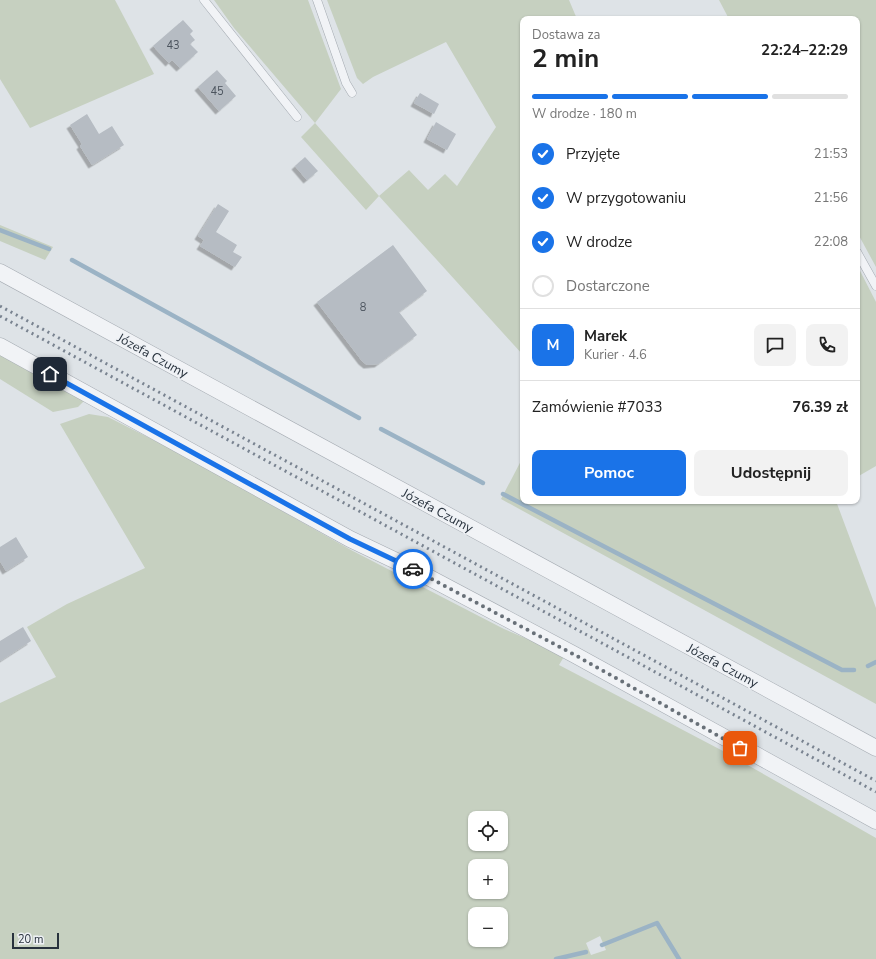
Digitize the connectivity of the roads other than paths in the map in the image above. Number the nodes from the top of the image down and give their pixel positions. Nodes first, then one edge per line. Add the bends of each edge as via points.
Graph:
1 (204, 0) edge
2 (317, 0) edge
3 (352, 93) dead end
4 (297, 117) dead end
5 (860, 257) edge
6 (0, 272) edge
7 (876, 286) edge
8 (0, 346) edge
9 (876, 748) edge
10 (876, 821) edge

1 - 4 lane
2 - 3 lane via 346,83
5 - 7 lane
6 - 9 street, Józefa Czumy
8 - 10 street via 350,539 413,569 575,655

